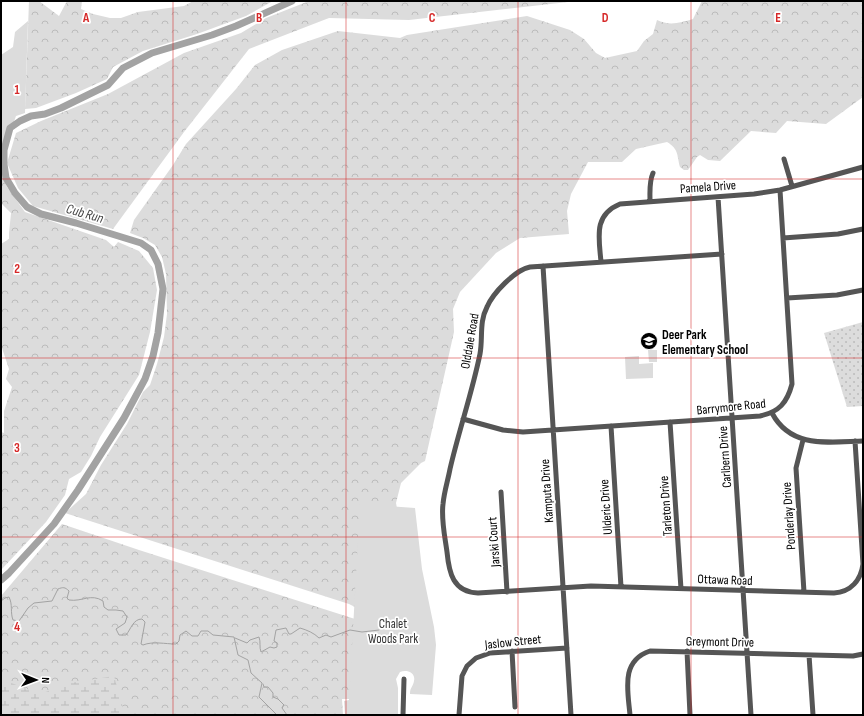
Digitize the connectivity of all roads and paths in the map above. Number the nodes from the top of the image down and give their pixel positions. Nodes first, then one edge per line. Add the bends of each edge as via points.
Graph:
1 (784, 159) dead end
2 (863, 167) edge
3 (653, 173) dead end
4 (792, 186) junction
5 (780, 190) junction
6 (718, 197) junction
7 (650, 201) junction
8 (863, 229) edge
9 (784, 238) junction
10 (722, 254) junction
11 (601, 262) junction
12 (542, 266) junction
13 (863, 290) edge
14 (787, 298) junction
15 (772, 413) junction
16 (732, 418) junction
17 (463, 419) junction
18 (670, 422) junction
19 (611, 426) junction
20 (553, 430) junction
21 (803, 440) junction
22 (863, 440) edge
23 (855, 441) junction
24 (501, 492) dead end
25 (452, 578) joint
26 (621, 587) junction
27 (563, 588) junction
28 (681, 589) junction
29 (743, 591) junction
30 (507, 592) junction
31 (804, 592) junction
32 (567, 648) junction
33 (512, 651) junction
34 (687, 652) junction
35 (747, 653) junction
36 (863, 654) edge
37 (809, 655) junction
38 (404, 679) dead end
39 (515, 707) dead end
40 (403, 715) edge
41 (459, 715) edge
42 (571, 715) edge
43 (630, 715) edge
44 (690, 715) edge
45 (751, 715) edge
46 (813, 715) edge

1 - 4 street
2 - 4 street, Pamela Drive
3 - 7 street via 649,185
4 - 5 street, Pamela Drive
5 - 6 street, Pamela Drive
5 - 9 street, Barrymore Road
6 - 7 street, Pamela Drive
6 - 10 street, Carlbern Drive
7 - 11 street, Pamela Drive via 620,204 605,214 599,228
8 - 9 street via 838,234
9 - 14 street, Barrymore Road
10 - 11 street, Olddale Road
10 - 16 street, Carlbern Drive
11 - 12 street, Olddale Road
12 - 17 street, Olddale Road via 516,273 487,306 482,323 480,354
12 - 20 street, Kamputa Drive
13 - 14 street
14 - 15 street, Barrymore Road via 792,384 786,400
15 - 16 street, Barrymore Road
15 - 21 street via 782,427
16 - 18 street, Barrymore Road
16 - 29 street, Carlbern Drive
17 - 20 street, Barrymore Road via 511,432
17 - 25 street, Olddale Road via 443,505
18 - 19 street, Barrymore Road
18 - 28 street, Tarleton Drive
19 - 20 street, Barrymore Road
19 - 26 street, Ulderic Drive
20 - 27 street, Kamputa Drive
21 - 23 street
21 - 31 street, Ponderlay Drive via 796,468
22 - 23 street
23 - 31 street, Ottawa Road via 863,564 861,574 854,585 842,592
24 - 30 street, Jarski Court
25 - 30 street, Ottawa Road via 468,592
26 - 27 street, Ottawa Road
26 - 28 street, Ottawa Road
27 - 30 street, Ottawa Road
27 - 32 street, Kamputa Drive
28 - 29 street, Ottawa Road
29 - 31 street, Ottawa Road
29 - 35 street, Carlbern Drive
32 - 33 street, Jaslow Street
32 - 42 street, Kamputa Drive
33 - 39 street
33 - 41 street, Jaslow Street via 481,655 467,666 461,682
34 - 35 street, Greymont Drive
34 - 43 street, Greymont Drive via 650,651 635,661 628,679
34 - 44 street
35 - 37 street, Greymont Drive
35 - 45 street, Carlbern Drive
36 - 37 street, Greymont Drive
37 - 46 street
38 - 40 street

